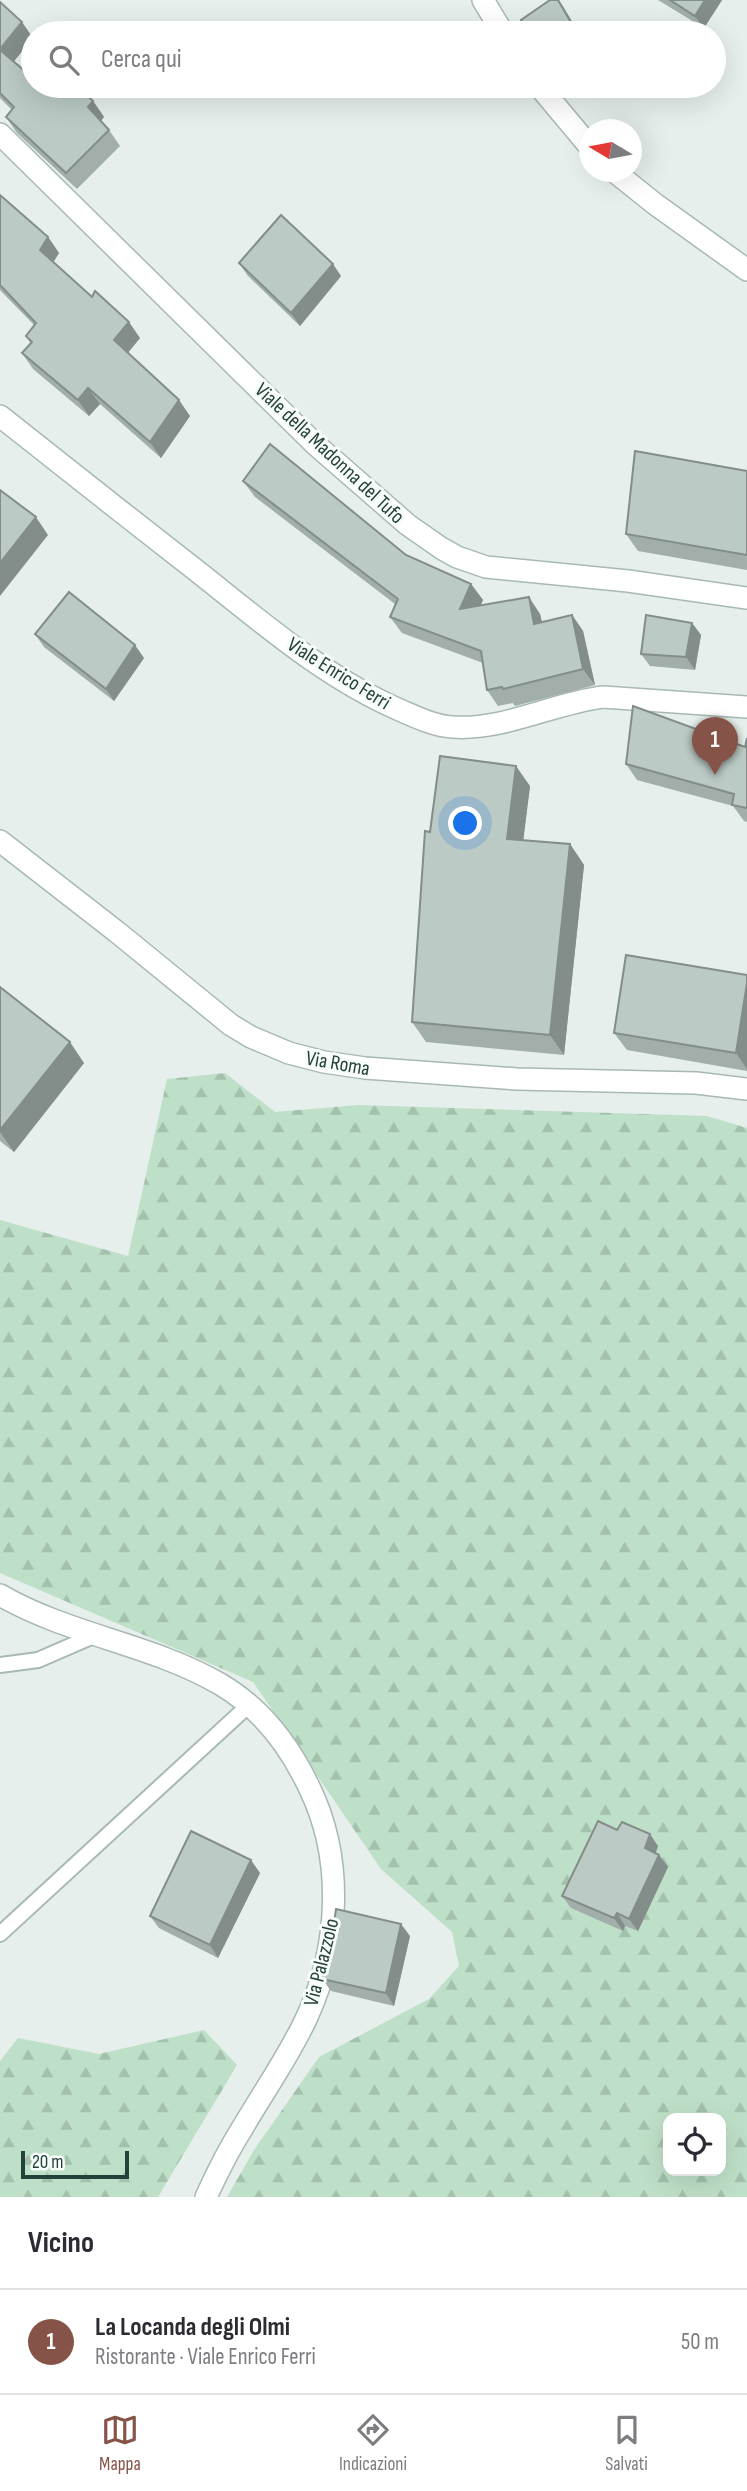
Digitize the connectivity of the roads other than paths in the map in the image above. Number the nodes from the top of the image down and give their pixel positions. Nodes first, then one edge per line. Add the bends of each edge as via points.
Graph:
1 (483, 0) edge
2 (496, 21) edge
3 (549, 98) edge
4 (0, 134) edge
5 (579, 134) edge
6 (628, 182) edge
7 (747, 270) edge
8 (0, 416) edge
9 (747, 598) edge
10 (747, 707) edge
11 (0, 841) edge
12 (747, 1090) edge
13 (0, 1595) edge
14 (98, 1634) junction
15 (0, 1665) edge
16 (250, 1704) junction
17 (0, 1934) edge
18 (206, 2197) edge

1 - 2 street
3 - 5 street
4 - 9 street, Viale della Madonna del Tufo via 316,445 441,548 486,567
6 - 7 street
8 - 10 street, Viale Enrico Ferri via 303,654 370,696 415,717 451,727 475,727 603,697
11 - 12 street, Via Roma via 231,1026 289,1053 343,1066 442,1076 696,1083
13 - 14 street, Via Palazzolo
14 - 15 lane via 38,1660
14 - 16 street, Via Palazzolo via 189,1668
16 - 17 lane
16 - 18 street, Via Palazzolo via 281,1739 319,1809 331,1852 334,1912 308,2016

